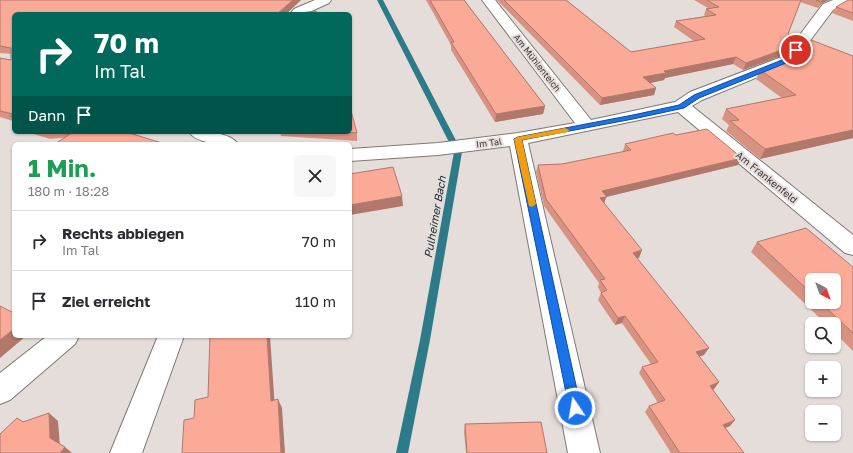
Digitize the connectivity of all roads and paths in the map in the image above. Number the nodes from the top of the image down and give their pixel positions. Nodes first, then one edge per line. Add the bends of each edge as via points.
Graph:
1 (325, 0) edge
2 (488, 0) edge
3 (843, 0) edge
4 (823, 4) edge
5 (299, 12) edge
6 (681, 106) junction
7 (587, 126) junction
8 (203, 134) edge
9 (518, 139) junction
10 (224, 142) edge
11 (352, 155) edge
12 (853, 247) edge
13 (64, 338) edge
14 (169, 338) edge
15 (0, 391) edge
16 (126, 453) edge
17 (584, 453) edge

1 - 5 street
2 - 7 street, Am Mühlenteich
3 - 4 street, Im Tal
4 - 6 street, Im Tal via 810,43 789,59 696,96
6 - 7 street, Im Tal
6 - 12 street, Am Frankenfeld
7 - 9 street, Im Tal
8 - 10 street
9 - 11 street, Im Tal via 438,149
9 - 17 street
13 - 15 street
14 - 16 street

